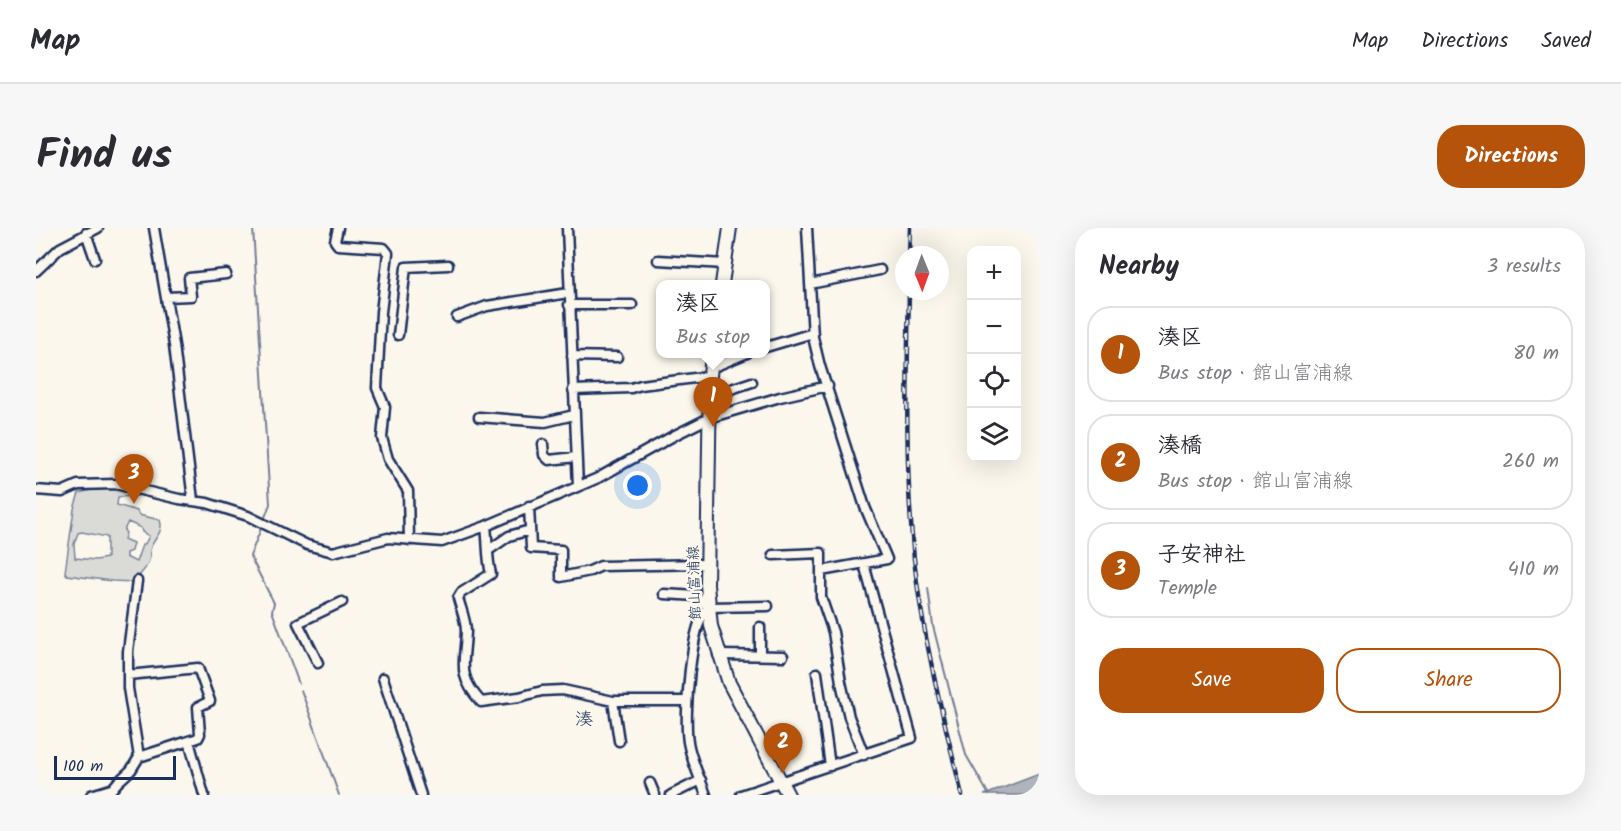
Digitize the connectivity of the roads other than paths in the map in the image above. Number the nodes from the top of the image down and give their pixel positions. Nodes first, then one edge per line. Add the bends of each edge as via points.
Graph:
1 (98, 228) edge
2 (154, 228) edge
3 (338, 228) edge
4 (567, 228) edge
5 (730, 228) edge
6 (807, 228) edge
7 (86, 233) junction
8 (94, 259) dead end
9 (658, 260) dead end
10 (725, 264) junction
11 (448, 265) dead end
12 (36, 268) edge
13 (880, 270) dead end
14 (226, 274) dead end
15 (723, 280) edge
16 (810, 284) junction
17 (568, 293) junction
18 (166, 297) junction
19 (569, 305) junction
20 (632, 305) dead end
21 (457, 317) dead end
22 (813, 333) junction
23 (398, 335) dead end
24 (770, 346) edge
25 (572, 356) junction
26 (617, 357) dead end
27 (712, 358) edge
28 (739, 358) edge
29 (710, 372) junction
30 (752, 382) dead end
31 (828, 386) junction
32 (573, 390) junction
33 (710, 396) junction
34 (574, 415) junction
35 (479, 417) dead end
36 (709, 418) junction
37 (543, 444) dead end
38 (576, 457) junction
39 (579, 486) junction
40 (36, 490) edge
41 (193, 500) junction
42 (529, 506) junction
43 (486, 526) junction
44 (530, 530) junction
45 (409, 540) junction
46 (489, 550) junction
47 (773, 555) dead end
48 (707, 564) junction
49 (864, 564) junction
50 (821, 572) junction
51 (137, 580) dead end
52 (664, 594) dead end
53 (342, 602) dead end
54 (768, 606) dead end
55 (708, 607) junction
56 (760, 627) dead end
57 (718, 655) junction
58 (760, 656) junction
59 (783, 656) dead end
60 (318, 663) dead end
61 (817, 673) dead end
62 (128, 675) junction
63 (383, 678) dead end
64 (613, 701) junction
65 (687, 701) junction
66 (189, 741) junction
67 (618, 741) dead end
68 (864, 755) junction
69 (139, 757) junction
70 (830, 766) junction
71 (701, 780) junction
72 (650, 783) dead end
73 (781, 783) junction
74 (109, 792) edge
75 (91, 795) edge
76 (204, 795) edge
77 (421, 795) edge
78 (655, 795) edge
79 (671, 795) edge
80 (706, 795) edge
81 (741, 795) edge
82 (788, 795) edge

1 - 7 street
2 - 18 street
3 - 45 street via 338,245 384,248 388,253 377,388 385,407 382,438 388,459 408,491
4 - 17 street
5 - 10 main road
6 - 16 street
7 - 8 street
7 - 12 street
9 - 10 street
10 - 15 main road
11 - 23 street via 406,267
13 - 16 street
14 - 18 street via 189,278 191,296
16 - 22 street
17 - 19 street
17 - 21 street via 487,306
18 - 41 street
19 - 20 street
19 - 25 street
22 - 24 street
22 - 31 street
25 - 26 street
25 - 32 street
27 - 29 main road, 館山富浦線
28 - 29 street
29 - 32 street via 631,388
29 - 33 main road, 館山富浦線
30 - 33 street
31 - 36 street
31 - 49 street via 865,507 886,559
32 - 34 street
33 - 36 main road, 館山富浦線
34 - 35 street via 545,422
34 - 38 street
36 - 39 street
36 - 48 main road, 館山富浦線
37 - 38 street via 549,460
38 - 39 street
39 - 42 street
40 - 41 street via 62,492 78,485 115,484
41 - 45 street via 234,511 307,545 333,552 379,539
42 - 43 street
42 - 44 street
43 - 45 street via 442,542
43 - 46 street
44 - 46 street via 509,536
44 - 48 street via 531,548 561,550 561,577 601,566
46 - 64 street via 491,574 458,598 466,629 462,657 466,682 480,702 563,690
47 - 50 street via 821,554
48 - 55 main road, 館山富浦線
49 - 50 street
49 - 68 street via 912,738
50 - 68 street via 821,597 833,632 849,717
51 - 62 street
52 - 55 street via 697,596
53 - 60 street via 298,623
54 - 55 street
55 - 57 main road, 館山富浦線
55 - 65 street via 702,613
56 - 58 street
57 - 58 street
57 - 73 main road, 館山富浦線
58 - 59 street
61 - 70 street
62 - 66 street via 198,668 210,701 198,707 200,734
62 - 69 street
63 - 77 street
64 - 65 street
64 - 67 street
65 - 71 street via 688,742
66 - 69 street
66 - 76 street
68 - 70 street
69 - 74 street
70 - 73 street
71 - 79 street
71 - 80 street
72 - 78 street
73 - 81 street
73 - 82 main road, 館山富浦線
74 - 75 street

